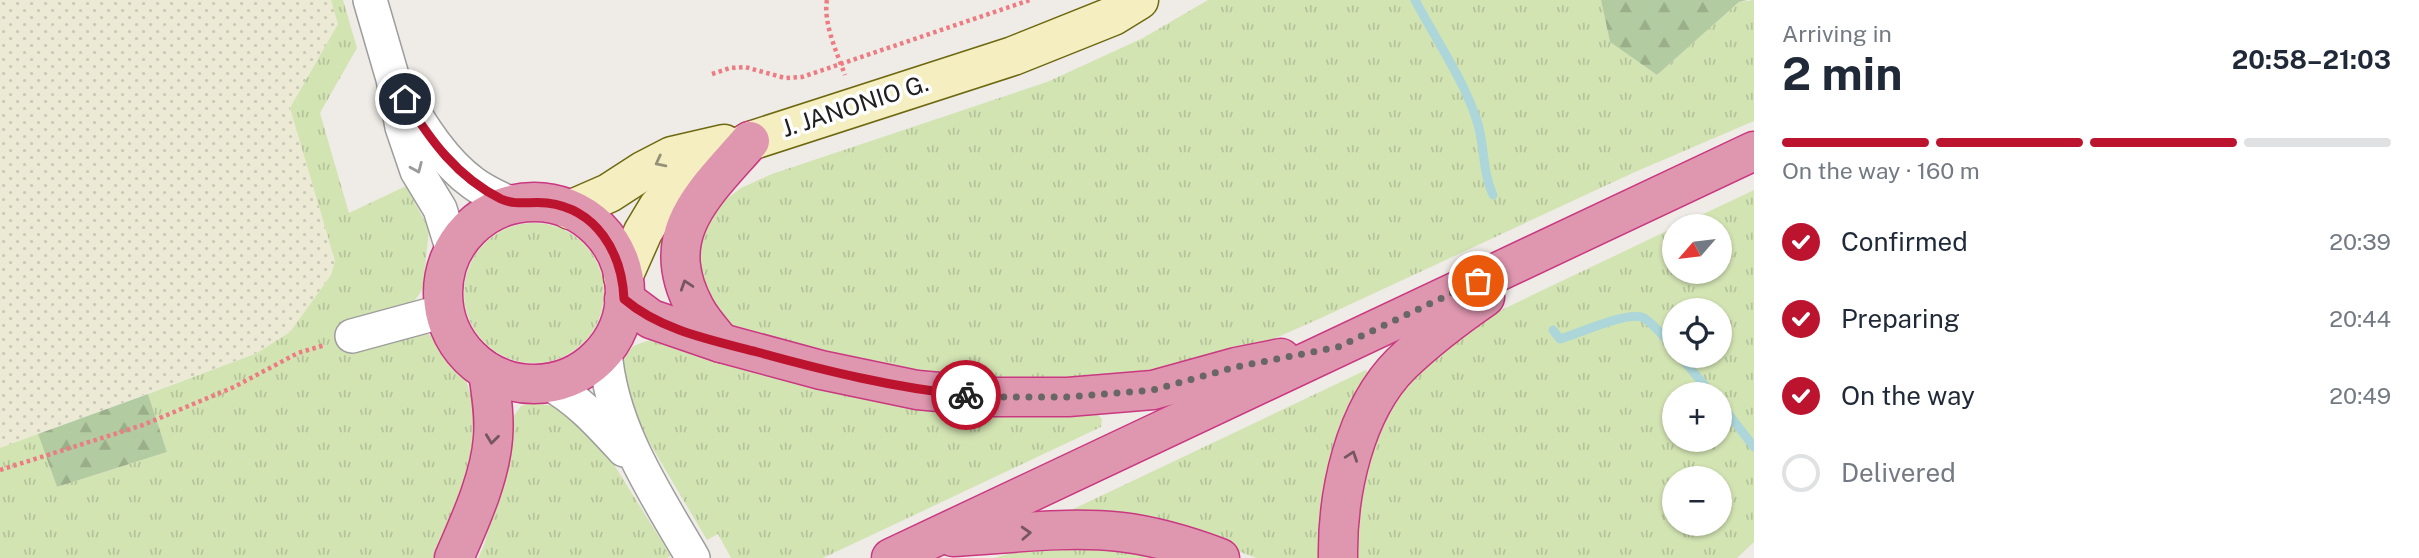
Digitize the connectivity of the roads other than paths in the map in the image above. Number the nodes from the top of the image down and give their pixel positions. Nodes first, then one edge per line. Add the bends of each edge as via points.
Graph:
1 (370, 0) edge
2 (1139, 0) edge
3 (393, 79) junction
4 (750, 141) junction
5 (1754, 151) edge
6 (512, 204) junction
7 (570, 210) junction
8 (1572, 237) junction
9 (453, 251) junction
10 (624, 288) junction
11 (444, 311) junction
12 (352, 336) road end
13 (721, 343) junction
14 (1338, 347) junction
15 (605, 350) junction
16 (488, 372) junction
17 (548, 383) junction
18 (642, 470) junction
19 (933, 538) junction
20 (454, 558) edge
21 (693, 558) edge
22 (891, 558) edge
23 (1220, 558) edge
24 (1338, 558) edge

1 - 3 street
2 - 4 street, J. JANONIO G. via 1113,16 1013,55
3 - 6 street via 453,164 473,183
3 -> 9 street via 417,171 440,209
4 -> 7 street via 672,156
4 - 10 street, J. JANONIO G. via 690,177 658,207 643,232
13 -> 4 highway via 695,309 684,280 680,258 683,234 689,214
5 - 8 highway
6 - 7 highway via 542,203
6 - 9 highway via 478,221
7 - 10 highway via 590,221 605,237 617,256
8 - 14 highway
24 -> 8 highway via 1344,479 1361,428 1399,365 1449,322
9 - 11 highway via 445,270
10 - 13 highway via 651,319
10 - 15 highway via 615,334
11 - 12 street
11 - 16 highway via 468,356
13 - 14 highway via 917,390 995,397 1153,390 1236,367
14 - 19 highway
15 - 17 highway via 580,371
15 - 18 street via 612,399
16 - 17 highway via 528,384
16 -> 20 highway via 493,440
17 - 18 street via 588,410
18 - 21 street
19 - 22 highway
19 -> 23 highway via 1122,532 1182,544

